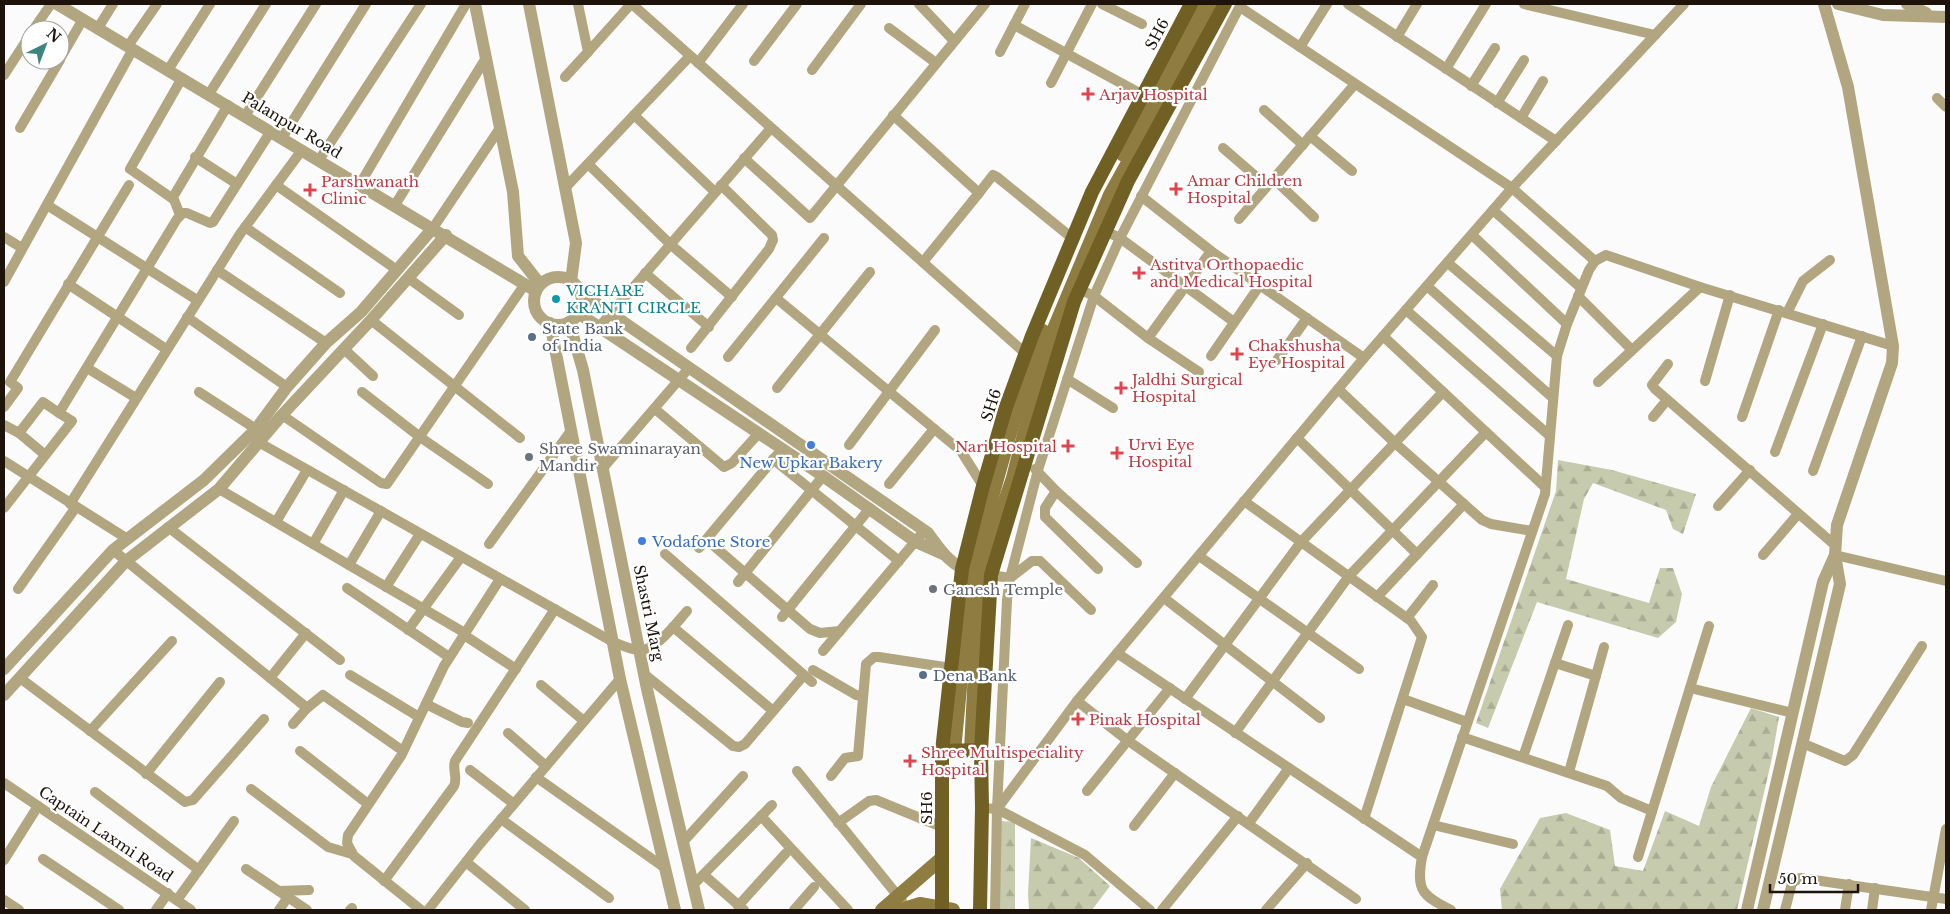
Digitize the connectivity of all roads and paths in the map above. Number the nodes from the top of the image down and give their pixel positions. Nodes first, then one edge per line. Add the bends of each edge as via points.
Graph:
1 (51, 4) edge
2 (57, 4) edge
3 (113, 4) edge
4 (156, 4) edge
5 (210, 4) edge
6 (266, 4) edge
7 (316, 4) edge
8 (366, 4) edge
9 (421, 4) edge
10 (466, 4) edge
11 (475, 4) edge
12 (529, 4) edge
13 (578, 4) edge
14 (631, 4) edge
15 (743, 4) edge
16 (797, 4) edge
17 (861, 4) edge
18 (919, 4) edge
19 (985, 4) edge
20 (1025, 4) edge
21 (1092, 4) edge
22 (1102, 4) edge
23 (1191, 4) edge
24 (1202, 4) edge
25 (1216, 4) edge
26 (1226, 4) edge
27 (1327, 4) edge
28 (1348, 4) edge
29 (1418, 4) edge
30 (1486, 4) edge
31 (1524, 4) edge
32 (1684, 4) edge
33 (1824, 4) edge
34 (1838, 4) edge
35 (1907, 4) edge
36 (1240, 5) edge
37 (1931, 15) junction
38 (1946, 17) edge
39 (83, 19) junction
40 (40, 20) edge
41 (1142, 24) dead end
42 (1014, 25) junction
43 (98, 28) junction
44 (889, 28) dead end
45 (1654, 35) junction
46 (1397, 36) junction
47 (954, 41) junction
48 (70, 42) edge
49 (130, 47) junction
50 (1300, 47) junction
51 (1495, 48) dead end
52 (20, 50) edge
53 (588, 52) junction
54 (1000, 52) dead end
55 (1066, 53) junction
56 (486, 58) junction
57 (694, 59) junction
58 (1524, 60) dead end
59 (754, 61) dead end
60 (936, 63) junction
61 (1446, 69) junction
62 (54, 70) edge
63 (168, 70) junction
64 (812, 70) dead end
65 (4, 75) edge
66 (565, 77) dead end
67 (182, 78) junction
68 (1544, 81) dead end
69 (1051, 83) dead end
70 (1355, 84) junction
71 (1471, 86) junction
72 (209, 94) junction
73 (1143, 95) junction
74 (1937, 98) dead end
75 (1497, 103) junction
76 (228, 105) junction
77 (1946, 107) edge
78 (1264, 110) dead end
79 (634, 115) junction
80 (893, 115) junction
81 (245, 116) junction
82 (1521, 118) junction
83 (20, 128) dead end
84 (500, 128) junction
85 (771, 128) junction
86 (276, 134) junction
87 (1307, 140) junction
88 (1556, 141) junction
89 (1223, 148) dead end
90 (302, 150) junction
91 (195, 157) junction
92 (744, 158) junction
93 (319, 160) junction
94 (588, 164) junction
95 (1352, 170) dead end
96 (1271, 182) junction
97 (237, 184) junction
98 (360, 184) junction
99 (129, 185) dead end
100 (276, 185) junction
101 (836, 185) junction
102 (565, 188) junction
103 (1512, 188) junction
104 (718, 189) junction
105 (979, 193) junction
106 (1141, 196) junction
107 (173, 200) junction
108 (47, 205) junction
109 (394, 205) junction
110 (1493, 210) junction
111 (180, 215) junction
112 (1314, 217) dead end
113 (1239, 219) dead end
114 (245, 227) junction
115 (434, 228) junction
116 (1105, 231) junction
117 (446, 235) junction
118 (1472, 235) junction
119 (97, 236) junction
120 (4, 237) edge
121 (824, 238) dead end
122 (1072, 238) junction
123 (1120, 238) junction
124 (670, 244) junction
125 (22, 248) junction
126 (1211, 251) junction
127 (1830, 260) dead end
128 (923, 262) junction
129 (1448, 262) junction
130 (1596, 262) junction
131 (147, 269) junction
132 (217, 270) junction
133 (870, 272) dead end
134 (645, 273) junction
135 (402, 274) junction
136 (571, 281) junction
137 (4, 282) edge
138 (68, 284) junction
139 (525, 284) junction
140 (1260, 285) junction
141 (1427, 286) junction
142 (1185, 287) junction
143 (1700, 287) junction
144 (538, 288) junction
145 (1079, 289) junction
146 (580, 292) junction
147 (1580, 292) junction
148 (340, 293) dead end
149 (1730, 295) junction
150 (1094, 296) junction
151 (732, 297) junction
152 (776, 298) junction
153 (197, 300) junction
154 (1406, 310) junction
155 (1783, 311) junction
156 (578, 312) junction
157 (611, 313) junction
158 (459, 314) dead end
159 (118, 317) junction
160 (187, 317) junction
161 (1307, 318) junction
162 (371, 320) junction
163 (569, 322) junction
164 (1234, 322) junction
165 (550, 323) junction
166 (1567, 324) junction
167 (1823, 324) junction
168 (599, 327) junction
169 (709, 327) junction
170 (935, 330) dead end
171 (820, 335) junction
172 (1383, 336) junction
173 (1862, 336) junction
174 (1148, 338) junction
175 (326, 343) junction
176 (1893, 346) junction
177 (691, 348) dead end
178 (166, 349) junction
179 (344, 350) junction
180 (1632, 350) junction
181 (1025, 354) junction
182 (1211, 356) dead end
183 (1557, 356) junction
184 (728, 357) dead end
185 (1364, 358) junction
186 (1276, 360) dead end
187 (1668, 364) dead end
188 (87, 368) junction
189 (690, 368) junction
190 (1199, 372) dead end
191 (373, 376) dead end
192 (1068, 379) junction
193 (679, 380) junction
194 (1705, 381) dead end
195 (1598, 382) dead end
196 (287, 387) junction
197 (455, 387) junction
198 (777, 388) dead end
199 (1338, 389) junction
200 (199, 392) dead end
201 (362, 392) dead end
202 (888, 392) junction
203 (1443, 392) junction
204 (136, 398) junction
205 (1553, 398) junction
206 (1667, 400) junction
207 (4, 407) edge
208 (1113, 408) dead end
209 (655, 409) junction
210 (59, 413) junction
211 (282, 415) junction
212 (1653, 417) dead end
213 (1742, 417) dead end
214 (4, 424) edge
215 (256, 429) junction
216 (934, 429) junction
217 (570, 432) junction
218 (1486, 432) junction
219 (19, 433) junction
220 (759, 433) junction
221 (1550, 436) junction
222 (420, 437) junction
223 (790, 437) junction
224 (520, 438) dead end
225 (1297, 438) junction
226 (260, 443) junction
227 (1395, 443) junction
228 (849, 445) dead end
229 (782, 448) junction
230 (1774, 452) dead end
231 (44, 454) junction
232 (773, 459) junction
233 (4, 461) edge
234 (1024, 462) junction
235 (603, 468) junction
236 (307, 470) junction
237 (1038, 470) junction
238 (1750, 470) junction
239 (1813, 471) dead end
240 (822, 476) junction
241 (28, 477) junction
242 (1439, 482) junction
243 (488, 484) dead end
244 (889, 484) dead end
245 (983, 486) junction
246 (1545, 487) junction
247 (220, 489) junction
248 (344, 490) junction
249 (811, 490) junction
250 (1056, 490) junction
251 (1350, 490) junction
252 (1244, 501) junction
253 (1464, 504) junction
254 (73, 506) junction
255 (1718, 506) dead end
256 (4, 508) edge
257 (870, 508) junction
258 (381, 511) junction
259 (1798, 514) junction
260 (276, 522) junction
261 (168, 527) junction
262 (856, 527) junction
263 (1532, 530) junction
264 (924, 531) junction
265 (1392, 531) junction
266 (420, 534) junction
267 (126, 538) junction
268 (706, 540) junction
269 (916, 542) junction
270 (1301, 542) junction
271 (313, 544) junction
272 (489, 544) dead end
273 (699, 548) dead end
274 (113, 550) junction
275 (1836, 550) junction
276 (665, 554) dead end
277 (943, 554) junction
278 (1417, 554) junction
279 (1763, 555) dead end
280 (1199, 556) junction
281 (461, 557) junction
282 (126, 561) junction
283 (899, 561) junction
284 (1136, 563) dead end
285 (349, 565) junction
286 (1098, 569) dead end
287 (976, 572) junction
288 (745, 573) junction
289 (1349, 576) junction
290 (1010, 578) junction
291 (500, 579) junction
292 (1946, 581) edge
293 (738, 582) dead end
294 (1434, 585) dead end
295 (386, 587) junction
296 (18, 588) dead end
297 (347, 588) dead end
298 (1377, 596) junction
299 (1164, 598) junction
300 (1260, 599) junction
301 (424, 609) junction
302 (555, 610) junction
303 (1091, 610) dead end
304 (687, 611) dead end
305 (785, 613) junction
306 (1407, 618) junction
307 (1568, 625) dead end
308 (1709, 626) dead end
309 (672, 627) junction
310 (408, 630) junction
311 (840, 631) junction
312 (306, 633) junction
313 (464, 634) junction
314 (1309, 634) junction
315 (172, 641) dead end
316 (613, 642) junction
317 (1225, 645) junction
318 (1604, 646) dead end
319 (1922, 646) dead end
320 (640, 650) junction
321 (823, 651) dead end
322 (1117, 653) junction
323 (449, 658) junction
324 (340, 660) dead end
325 (1555, 663) junction
326 (951, 668) junction
327 (1358, 668) dead end
328 (4, 669) edge
329 (516, 669) junction
330 (644, 674) junction
331 (350, 675) dead end
332 (810, 676) junction
333 (1596, 676) junction
334 (20, 678) junction
335 (270, 678) junction
336 (620, 679) junction
337 (220, 682) dead end
338 (1273, 682) junction
339 (541, 685) dead end
340 (1170, 688) junction
341 (1690, 688) junction
342 (4, 695) edge
343 (864, 696) junction
344 (1185, 699) junction
345 (1403, 699) junction
346 (1077, 700) junction
347 (426, 704) junction
348 (306, 708) junction
349 (772, 710) junction
350 (1793, 713) junction
351 (420, 717) junction
352 (1320, 718) dead end
353 (264, 719) dead end
354 (584, 721) junction
355 (1468, 722) junction
356 (468, 723) dead end
357 (293, 724) dead end
358 (90, 732) junction
359 (1236, 732) junction
360 (508, 733) dead end
361 (1462, 738) junction
362 (1127, 740) junction
363 (1802, 743) junction
364 (976, 750) junction
365 (300, 751) dead end
366 (403, 751) junction
367 (948, 751) junction
368 (1523, 757) junction
369 (546, 766) junction
370 (1288, 768) junction
371 (470, 770) dead end
372 (797, 771) dead end
373 (1569, 772) junction
374 (1175, 773) junction
375 (146, 774) junction
376 (743, 776) dead end
377 (831, 776) dead end
378 (536, 777) junction
379 (4, 783) edge
380 (252, 789) dead end
381 (1087, 791) dead end
382 (95, 792) dead end
383 (368, 804) junction
384 (514, 804) junction
385 (772, 805) dead end
386 (38, 806) junction
387 (982, 808) junction
388 (997, 809) junction
389 (1652, 811) junction
390 (761, 816) junction
391 (1238, 816) junction
392 (501, 819) junction
393 (774, 819) dead end
394 (1364, 819) junction
395 (234, 821) dead end
396 (838, 823) junction
397 (1249, 823) junction
398 (1433, 825) junction
399 (1134, 826) dead end
400 (942, 827) junction
401 (1946, 829) edge
402 (683, 842) junction
403 (1513, 844) dead end
404 (786, 853) dead end
405 (352, 854) junction
406 (1422, 857) junction
407 (942, 858) junction
408 (1638, 858) dead end
409 (43, 859) dead end
410 (4, 860) edge
411 (466, 862) junction
412 (1307, 863) junction
413 (1942, 867) edge
414 (665, 868) junction
415 (246, 869) dead end
416 (199, 870) junction
417 (704, 875) junction
418 (384, 881) junction
419 (1849, 884) junction
420 (693, 885) junction
421 (814, 887) dead end
422 (1875, 888) junction
423 (309, 890) dead end
424 (279, 891) junction
425 (168, 893) junction
426 (899, 895) junction
427 (288, 897) junction
428 (1933, 897) junction
429 (608, 898) dead end
430 (1356, 899) dead end
431 (1946, 899) edge
432 (4, 900) edge
433 (178, 900) junction
434 (741, 908) edge
435 (903, 909) edge
436 (945, 909) edge
437 (19, 910) edge
438 (119, 910) edge
439 (156, 910) edge
440 (190, 910) edge
441 (279, 910) edge
442 (307, 910) edge
443 (421, 910) edge
444 (428, 910) edge
445 (525, 910) edge
446 (675, 910) edge
447 (699, 910) edge
448 (794, 910) edge
449 (848, 910) edge
450 (882, 910) edge
451 (980, 910) edge
452 (995, 910) edge
453 (1150, 910) edge
454 (1162, 910) edge
455 (1266, 910) edge
456 (1451, 910) edge
457 (1747, 910) edge
458 (1762, 910) edge
459 (1785, 910) edge
460 (1845, 910) edge
461 (1872, 910) edge
462 (1931, 910) edge

1 - 40 street
2 - 39 street, Palanpur Road
3 - 43 street
4 - 49 street
5 - 63 street
6 - 72 street
7 - 81 street
8 - 86 street
9 - 93 street
10 - 98 street
11 - 56 street
12 - 102 street
13 - 53 street
14 - 53 street
14 - 57 street
15 - 57 street
16 - 59 street
17 - 64 street
18 - 47 street
19 - 47 street
20 - 42 street
21 - 55 street
22 - 41 street
23 - 73 main road, SH6
24 - 287 main road via 1105,187 1032,358
25 - 287 main road via 1110,195 1046,348 1013,478
26 - 116 main road, SH6 via 1128,181
27 - 50 street
28 - 46 street
29 - 46 street
30 - 61 street
31 - 45 street
32 - 45 street
33 - 176 street via 1848,87
34 - 37 street via 1883,15
35 - 37 street
36 - 50 street
36 - 106 street
37 - 38 street
39 - 43 street, Palanpur Road
39 - 48 street
42 - 54 street
42 - 55 street
43 - 49 street, Palanpur Road
44 - 60 street
45 - 88 street
46 - 61 street
47 - 60 street
49 - 63 street, Palanpur Road
49 - 108 street
50 - 70 street
51 - 71 street
52 - 65 street
53 - 66 street
55 - 69 street
55 - 73 street
56 - 84 street
56 - 109 street
57 - 79 street
57 - 85 street
58 - 75 street
60 - 80 street
61 - 71 street
62 - 83 street
63 - 67 street, Palanpur Road
67 - 72 street, Palanpur Road
67 - 107 street via 130,169
68 - 82 street
70 - 87 street
70 - 103 street
71 - 75 street
72 - 76 street, Palanpur Road
73 - 122 main road, SH6 via 1092,192
74 - 77 street
75 - 82 street
76 - 81 street, Palanpur Road
76 - 91 street
78 - 87 street
79 - 94 street
79 - 104 street
80 - 101 street
80 - 105 street
81 - 86 street, Palanpur Road
82 - 88 street
84 - 115 street
84 - 144 street via 513,192 518,256
85 - 92 street
85 - 101 street
86 - 90 street, Palanpur Road
86 - 97 street
87 - 95 street
87 - 96 street
88 - 103 street
89 - 96 street
90 - 93 street, Palanpur Road
90 - 100 street
91 - 97 street
91 - 107 street
92 - 101 street via 810,218
92 - 104 street
93 - 98 street, Palanpur Road
94 - 102 street
94 - 124 street
96 - 112 street
96 - 113 street
97 - 111 street via 213,222 187,213
98 - 109 street, Palanpur Road
99 - 119 street
100 - 114 street
100 - 135 street
101 - 128 street
102 - 136 street via 576,242
103 - 110 street
103 - 130 street
104 - 124 street
104 - 151 street via 773,240
105 - 122 street via 994,175
105 - 128 street
106 - 123 street
106 - 126 street
107 - 111 street
108 - 119 street
108 - 125 street
109 - 115 street, Palanpur Road
110 - 118 street
110 - 147 street
111 - 131 street
114 - 132 street
114 - 148 street
115 - 117 street, Palanpur Road
115 - 135 street
116 - 123 street
116 - 145 main road, SH6
117 - 135 street
117 - 139 street, Palanpur Road
118 - 129 street
118 - 166 street
119 - 131 street
119 - 138 street
120 - 125 street
121 - 152 street
122 - 181 main road, SH6
123 - 142 street
123 - 150 street
124 - 134 street
124 - 151 street
125 - 137 street
126 - 140 street
126 - 142 street
127 - 155 street via 1802,282
128 - 181 street
129 - 141 street
129 - 183 street
130 - 143 street via 1606,256
130 - 147 street
131 - 153 street
131 - 159 street
132 - 153 street
132 - 175 street
133 - 171 street
134 - 157 street
134 - 169 street
135 - 158 street
135 - 162 street
135 - 175 street
136 - 144 street via 552,278
136 - 146 street
138 - 159 street
138 - 207 street via 10,382 18,388
139 - 144 street, Palanpur Road
139 - 197 street
140 - 161 street
140 - 164 street
141 - 154 street
141 - 205 street
142 - 164 street
142 - 174 street
143 - 149 street
143 - 180 street
144 - 165 street via 534,306 538,314
145 - 150 street
145 - 234 main road, SH6
146 - 156 street
146 - 157 street
147 - 166 street
147 - 180 street
149 - 155 street
149 - 194 street
150 - 174 street
150 - 192 street
151 - 169 street
152 - 171 street
152 - 184 street
153 - 160 street
154 - 172 street
154 - 221 street
155 - 167 street
155 - 213 street
156 - 163 street
156 - 168 street
157 - 168 street
157 - 189 street
159 - 178 street
159 - 188 street
160 - 178 street
160 - 196 street
161 - 185 street
161 - 186 street
162 - 179 street
162 - 197 street
163 - 165 street
163 - 235 street, Shastri Marg via 583,370
164 - 182 street
165 - 217 street
166 - 183 street
167 - 173 street
167 - 230 street
168 - 193 street
169 - 177 street
170 - 202 street
171 - 198 street
171 - 202 street
172 - 185 street
172 - 203 street
173 - 176 street
173 - 239 street
174 - 190 street
175 - 196 street
176 - 275 street via 1892,363 1837,525
178 - 204 street
179 - 191 street
179 - 211 street
180 - 195 street
181 - 245 main road, SH6
183 - 205 street
185 - 199 street
187 - 206 street via 1652,385
188 - 204 street
188 - 210 street
189 - 193 street
189 - 223 street
192 - 208 street
192 - 237 street
193 - 209 street
193 - 220 street
196 - 215 street
197 - 222 street
197 - 224 street
199 - 225 street
199 - 227 street
200 - 215 street
201 - 222 street
202 - 216 street
202 - 228 street
203 - 218 street
203 - 227 street
204 - 254 street
205 - 221 street
206 - 212 street
206 - 238 street
209 - 220 street via 724,467 732,463
209 - 235 street
210 - 219 street via 44,402
210 - 231 street via 72,421
211 - 222 street via 384,484 390,482
211 - 226 street
214 - 219 street
215 - 267 street via 204,480
216 - 244 street
216 - 245 street via 961,451
217 - 272 street
217 - 316 street
218 - 242 street
218 - 246 street
219 - 231 street
220 - 229 street
221 - 246 street
222 - 243 street
223 - 229 street
223 - 264 street
225 - 251 street
225 - 252 street
226 - 236 street
226 - 247 street
227 - 242 street
227 - 251 street
229 - 232 street
229 - 240 street
231 - 241 street
232 - 249 street
232 - 268 street
233 - 241 street
234 - 237 street
234 - 287 main road, SH6
235 - 320 street, Shastri Marg
236 - 248 street
236 - 260 street
237 - 250 street
237 - 290 street
238 - 255 street
238 - 259 street
240 - 249 street
240 - 257 street
241 - 254 street
241 - 256 street
242 - 253 street
242 - 265 street
245 - 287 main road, SH6
246 - 263 street
247 - 260 street
247 - 261 street
248 - 258 street
248 - 271 street
249 - 262 street
249 - 288 street
250 - 284 street
250 - 286 street via 1045,508 1045,517
251 - 265 street
251 - 270 street
252 - 270 street
252 - 280 street
253 - 263 street via 1491,524
253 - 278 street
254 - 267 street
254 - 296 street
257 - 262 street
257 - 269 street
258 - 266 street
258 - 285 street
259 - 275 street
259 - 279 street
260 - 271 street
261 - 282 street
261 - 312 street
262 - 283 street
262 - 305 street
263 - 355 street
264 - 269 street
264 - 277 street
265 - 278 street
265 - 289 street
266 - 281 street
266 - 295 street
267 - 274 street
268 - 273 street
268 - 288 street
269 - 277 street
269 - 283 street
270 - 289 street
270 - 300 street
271 - 285 street
274 - 282 street
274 - 328 street
275 - 292 street
275 - 350 street via 1823,582
275 - 363 street via 1840,584
276 - 332 street
277 - 287 street
278 - 298 street
280 - 299 street
280 - 300 street
281 - 291 street
281 - 301 street
282 - 334 street
282 - 335 street
283 - 311 street
285 - 295 street
287 - 290 street
287 - 326 main road, SH6
287 - 364 main road
287 - 364 main road, SH6 via 987,627
287 - 367 main road
288 - 293 street
288 - 305 street
289 - 298 street
289 - 314 street
290 - 303 street via 1032,561 1040,561
290 - 388 street
291 - 302 street
291 - 313 street
294 - 306 street
295 - 301 street
297 - 310 street
298 - 306 street
299 - 317 street
299 - 322 street
300 - 314 street
300 - 317 street
301 - 310 street
301 - 313 street
302 - 316 street
302 - 329 street
304 - 309 street
305 - 311 street via 820,633
306 - 345 street via 1422,637
307 - 325 street
308 - 341 street
309 - 320 street via 660,640
309 - 349 street
310 - 323 street
311 - 321 street
312 - 324 street
312 - 335 street
313 - 323 street
313 - 329 street
314 - 327 street
314 - 338 street
315 - 358 street
316 - 320 street
316 - 336 street
317 - 338 street
317 - 344 street
318 - 333 street
319 - 363 street via 1853,755 1845,761
320 - 330 street, Shastri Marg
322 - 340 street
322 - 346 street
323 - 347 street
325 - 333 street
325 - 368 street
326 - 343 street via 874,657 866,664
326 - 367 main road, SH6
329 - 418 street via 455,761 454,786
330 - 349 street via 733,746 746,744
330 - 402 street, Shastri Marg
331 - 351 street
332 - 343 street
332 - 349 street
333 - 373 street
334 - 342 street
334 - 358 street
335 - 348 street
336 - 354 street
336 - 414 street
337 - 375 street
338 - 352 street
338 - 359 street
339 - 354 street
340 - 344 street
340 - 362 street
341 - 350 street
341 - 389 street
343 - 377 street via 858,756 846,758
344 - 359 street
345 - 355 street
345 - 394 street
346 - 362 street
346 - 388 street
347 - 351 street
347 - 356 street
348 - 357 street
348 - 366 street via 318,697 327,697
350 - 457 street
351 - 366 street
353 - 375 street via 190,802 180,800
354 - 369 street
355 - 361 street
358 - 375 street
359 - 370 street
360 - 369 street
361 - 368 street
361 - 398 street
362 - 374 street
362 - 381 street
363 - 458 street
364 - 367 main road
364 - 387 main road, SH6
365 - 383 street
366 - 383 street
367 - 400 main road, SH6
368 - 373 street
369 - 378 street
370 - 394 street
370 - 397 street
371 - 384 street
372 - 396 street
373 - 389 street via 1607,786 1621,798
374 - 391 street
374 - 399 street
376 - 402 street
378 - 384 street
378 - 414 street
379 - 386 street, Captain Laxmi Road
380 - 405 street via 328,847
382 - 416 street
383 - 405 street via 348,835 347,843
384 - 392 street
385 - 390 street
386 - 410 street
386 - 425 street, Captain Laxmi Road
387 - 388 street
387 - 451 main road, SH6
388 - 452 street
388 - 453 street via 1085,855
389 - 408 street
390 - 393 street
390 - 417 street
390 - 449 street
391 - 397 street
391 - 454 street
392 - 411 street
392 - 429 street
394 - 406 street
395 - 416 street
396 - 400 street via 869,801 876,800
396 - 426 street
397 - 412 street
398 - 403 street
398 - 406 street
400 - 407 main road, SH6
401 - 413 street
402 - 420 street, Shastri Marg
404 - 434 street
405 - 418 street
406 - 456 street via 1419,884 1427,897
407 - 426 main road
407 - 436 main road, SH6
409 - 438 street
411 - 444 street
411 - 445 street
412 - 430 street
412 - 455 street
413 - 428 street
414 - 446 street
415 - 424 street
416 - 433 street
417 - 420 street
417 - 434 street
418 - 443 street
419 - 422 street
419 - 459 street via 1795,880
419 - 460 street
420 - 447 street, Shastri Marg
421 - 448 street
422 - 428 street
422 - 461 street
423 - 424 street
424 - 427 street
425 - 433 street, Captain Laxmi Road
425 - 439 street
426 - 435 street
426 - 450 main road
427 - 441 street
427 - 442 street
428 - 431 street
428 - 462 street
432 - 437 street
433 - 440 street, Captain Laxmi Road
435 - 436 main road via 920,904

